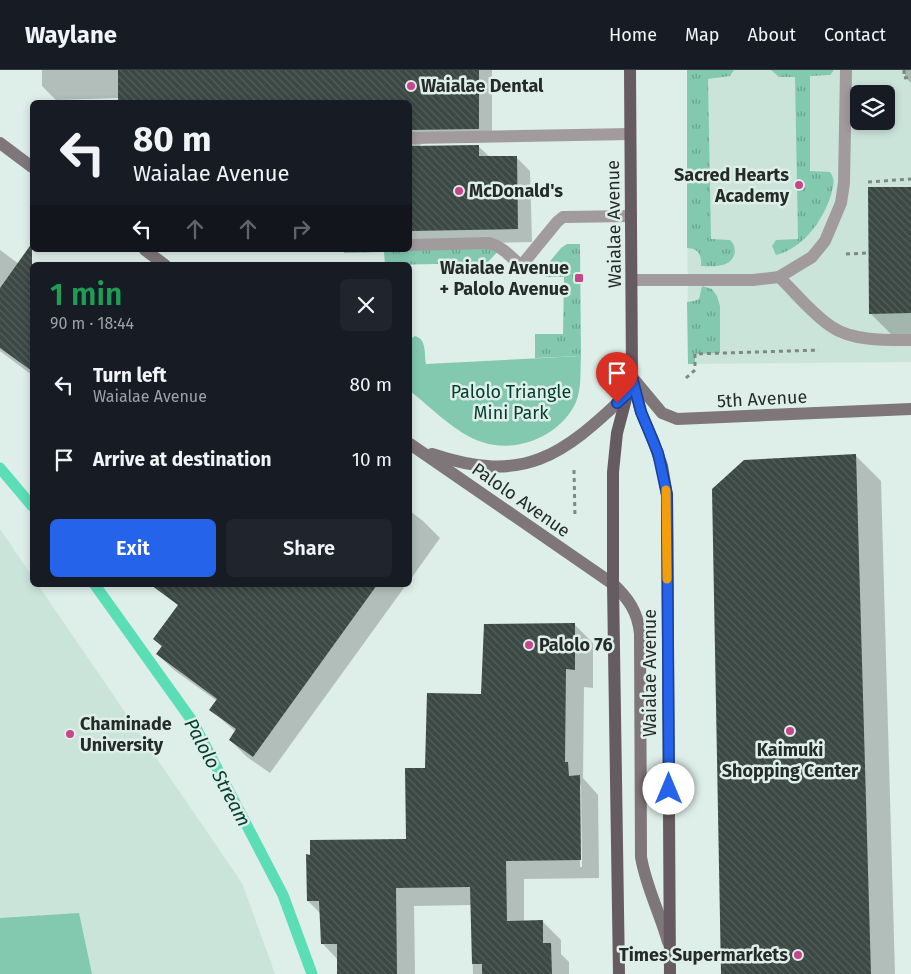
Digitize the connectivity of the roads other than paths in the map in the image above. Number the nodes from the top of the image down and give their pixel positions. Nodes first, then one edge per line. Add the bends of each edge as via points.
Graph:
1 (630, 70) edge
2 (846, 70) edge
3 (630, 134) junction
4 (412, 138) edge
5 (0, 143) edge
6 (30, 166) edge
7 (631, 216) junction
8 (412, 246) edge
9 (148, 252) edge
10 (161, 262) edge
11 (779, 277) junction
12 (632, 280) junction
13 (911, 340) edge
14 (632, 377) junction
15 (627, 394) junction
16 (911, 410) edge
17 (414, 447) edge
18 (613, 584) junction
19 (670, 949) junction
20 (619, 974) edge
21 (670, 974) edge

1 - 3 main road, Waialae Avenue
2 - 11 lane via 841,203 825,241 812,257
3 - 4 lane
3 - 7 main road, Waialae Avenue
5 - 6 street
7 - 8 lane via 563,217 522,266 496,244
7 - 12 main road, Waialae Avenue
9 - 10 street
11 - 12 lane
11 - 13 lane via 834,328 879,340
12 - 14 main road, Waialae Avenue
14 - 15 main road, Waialae Avenue
14 - 16 street, 5th Avenue via 662,413 677,419
14 - 19 main road, Waialae Avenue via 641,412 658,453 667,495
15 - 17 street via 560,450 529,462 484,467 455,462
15 - 18 main road, Waialae Avenue via 614,459
17 - 18 street, Palolo Avenue
18 - 19 street, Palolo Avenue via 631,604 639,622 641,857
18 - 20 main road, Waialae Avenue
19 - 21 main road, Waialae Avenue

